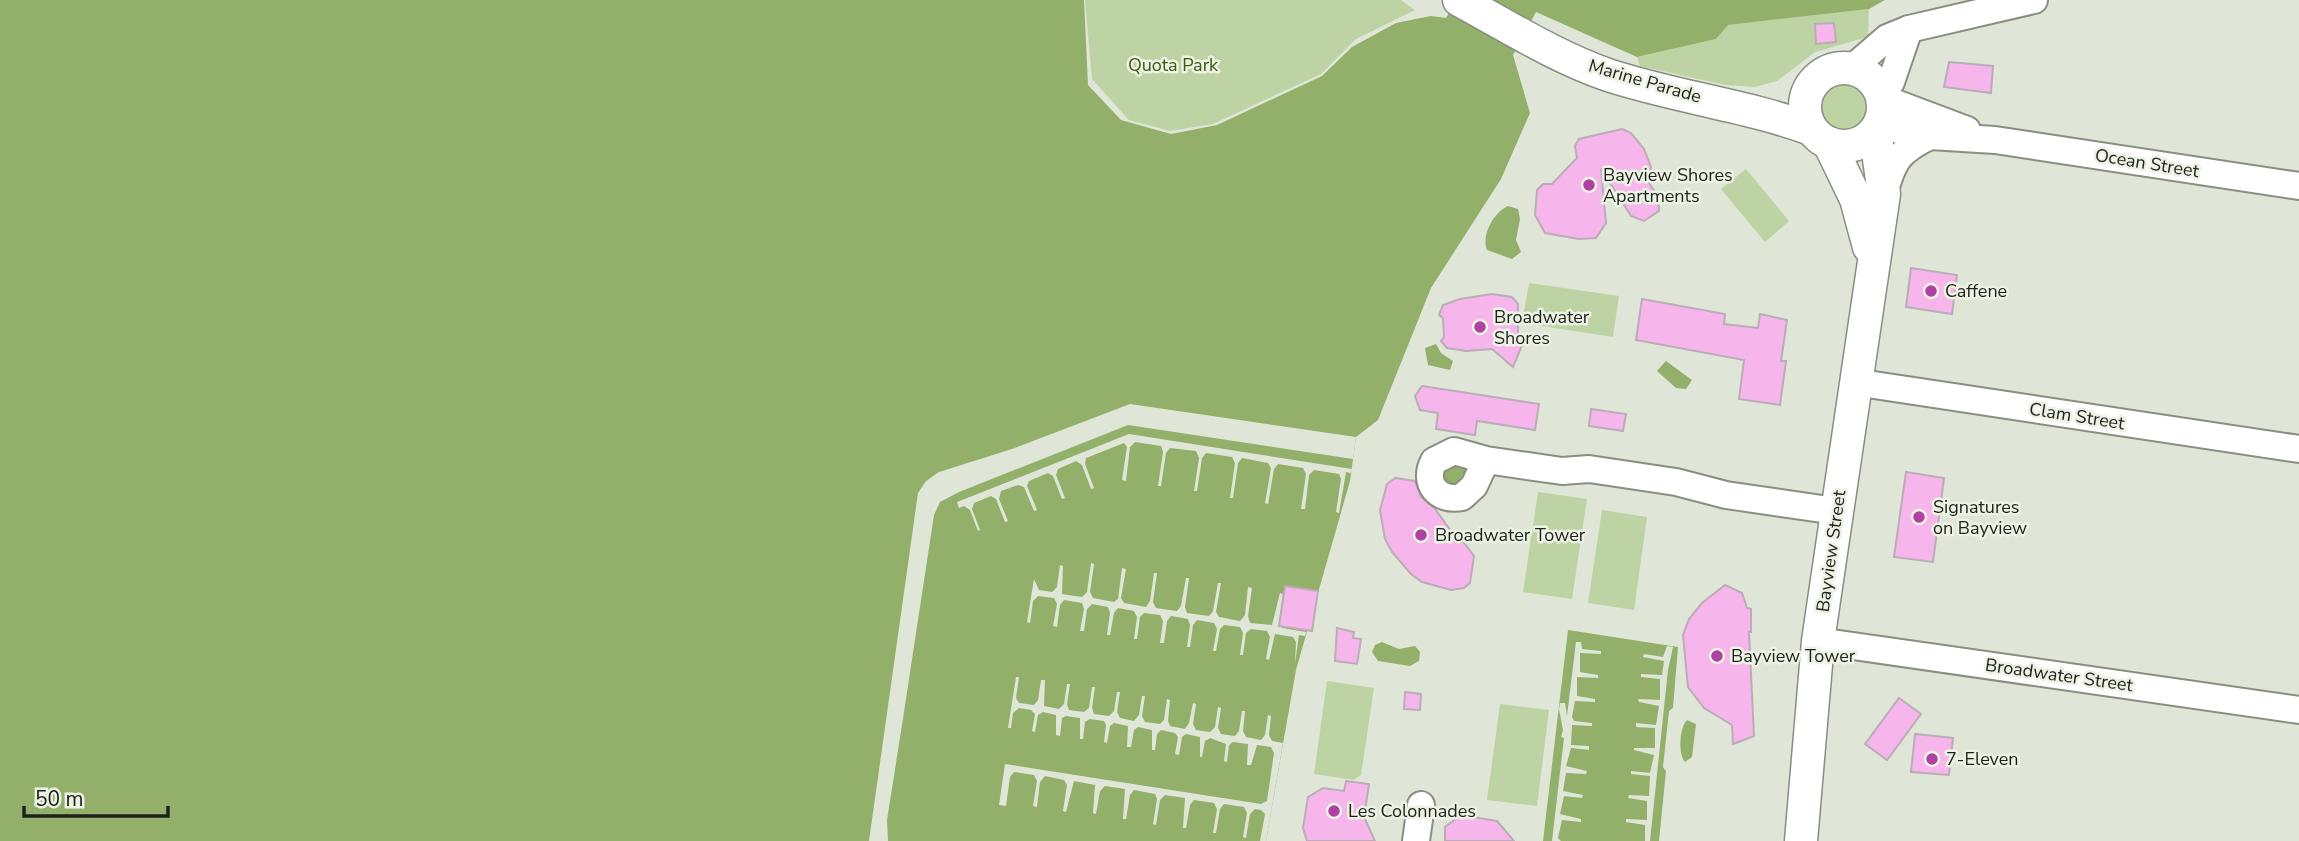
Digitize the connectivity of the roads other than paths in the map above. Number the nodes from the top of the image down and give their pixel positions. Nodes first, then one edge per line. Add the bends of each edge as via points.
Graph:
1 (1459, 0) edge
2 (2034, 0) edge
3 (1909, 29) junction
4 (1851, 69) junction
5 (1818, 78) junction
6 (1720, 101) junction
7 (1879, 112) junction
8 (1820, 136) junction
9 (1930, 136) junction
10 (1995, 140) junction
11 (2299, 186) edge
12 (1884, 194) junction
13 (1871, 262) junction
14 (1854, 382) junction
15 (2299, 450) edge
16 (1486, 460) dead end
17 (1836, 511) junction
18 (1818, 641) junction
19 (2299, 710) edge
20 (1421, 805) dead end
21 (1416, 841) edge
22 (1801, 841) edge

1 - 6 main road, Marine Parade via 1608,75
2 - 3 street
3 - 4 street via 1887,38
3 - 7 street
4 - 5 main road via 1834,70
4 - 7 main road via 1869,77
5 - 6 main road, Marine Parade via 1783,95
5 - 8 main road via 1805,104
6 - 8 main road, Marine Parade
7 - 8 main road via 1858,144 1839,146
7 - 9 street, Ocean Street
7 - 10 street, Ocean Street
7 - 12 main road, Bayview Street
8 - 13 main road, Bayview Street via 1856,199
9 - 10 street, Ocean Street
9 - 12 street via 1903,150
10 - 11 street, Ocean Street
12 - 13 main road, Bayview Street
13 - 14 main road, Bayview Street
14 - 15 street, Clam Street
14 - 17 main road, Bayview Street
16 - 17 street via 1663,480 1726,495
17 - 18 main road, Bayview Street
18 - 19 street, Broadwater Street
18 - 22 main road, Bayview Street
20 - 21 street

